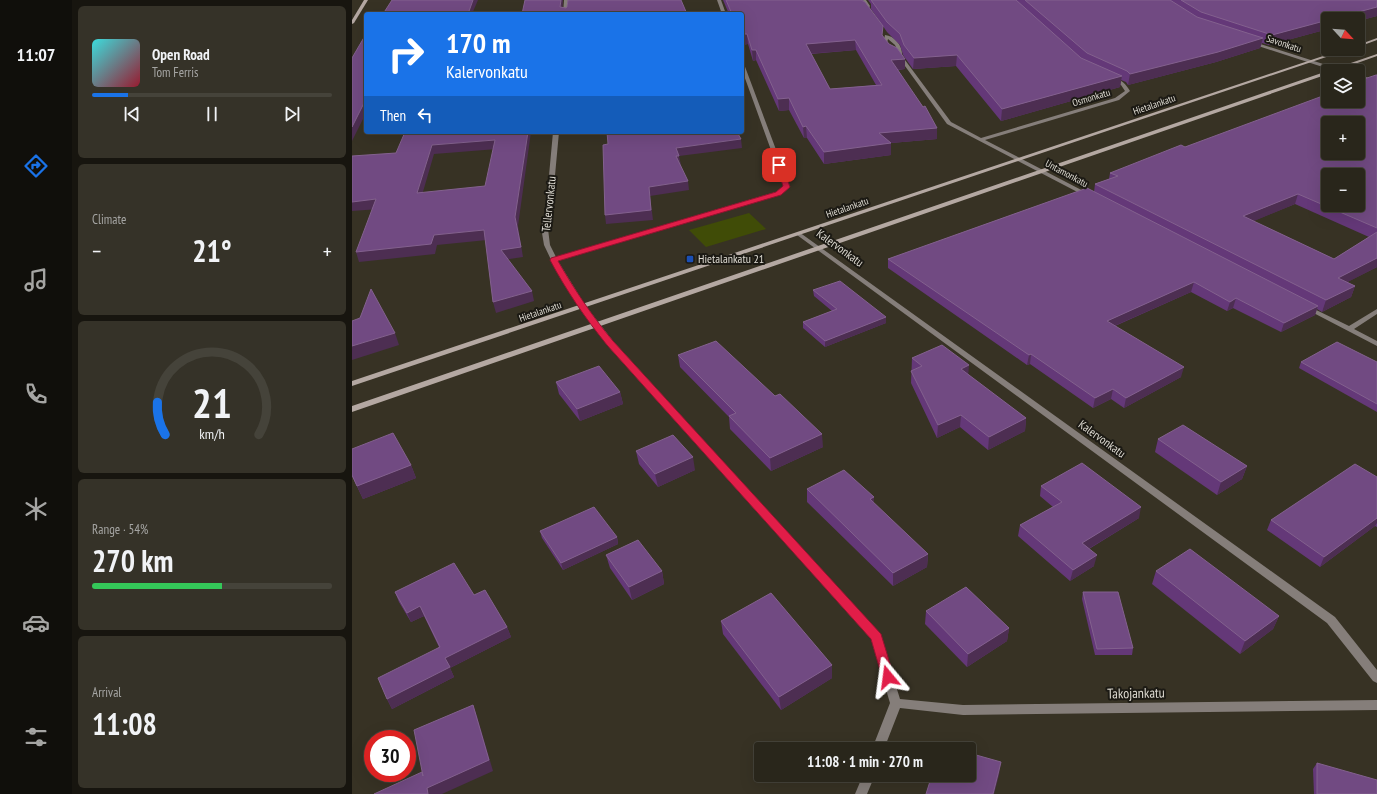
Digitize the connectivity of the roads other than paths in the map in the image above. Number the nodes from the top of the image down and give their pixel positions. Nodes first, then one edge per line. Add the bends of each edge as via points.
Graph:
1 (366, 0) edge
2 (566, 0) edge
3 (718, 0) edge
4 (864, 0) edge
5 (565, 12) edge
6 (723, 12) edge
7 (871, 15) edge
8 (352, 23) edge
9 (882, 31) edge
10 (886, 36) junction
11 (1377, 39) edge
12 (1247, 41) edge
13 (1365, 43) edge
14 (1377, 55) edge
15 (900, 56) junction
16 (1328, 56) edge
17 (1310, 62) junction
18 (1353, 64) edge
19 (1321, 66) edge
20 (744, 69) edge
21 (1321, 75) edge
22 (1110, 78) edge
23 (1365, 78) edge
24 (1377, 82) edge
25 (556, 134) edge
26 (982, 139) junction
27 (1020, 160) junction
28 (1042, 171) junction
29 (1095, 200) edge
30 (799, 234) junction
31 (819, 248) junction
32 (554, 260) junction
33 (1300, 304) edge
34 (583, 307) junction
35 (1377, 311) edge
36 (595, 325) junction
37 (1350, 329) junction
38 (1377, 344) edge
39 (352, 384) edge
40 (352, 409) edge
41 (1377, 678) edge
42 (896, 703) junction
43 (1377, 705) edge
44 (881, 742) edge
45 (865, 782) edge
46 (861, 794) edge

1 - 8 main road
2 - 5 street
3 - 6 street
4 - 7 street via 868,6 865,8
9 - 10 street, Untamonkatu
10 - 15 street, Untamonkatu via 895,41 901,50
10 - 15 street, Untamonkatu via 885,43 892,52
11 - 13 main road
12 - 17 street, Savonkatu
14 - 18 main road
15 - 26 street, Untamonkatu via 949,123
16 - 17 main road, Hietalankatu
17 - 19 street, Savonkatu
17 - 27 main road, Hietalankatu
20 - 32 street via 787,187 778,193
21 - 28 main road
22 - 26 street, Osmonkatu via 1123,84 1128,92 1117,99
23 - 24 street
25 - 32 street, Tellervonkatu via 545,239
26 - 27 street, Untamonkatu
27 - 28 street, Untamonkatu
27 - 30 main road, Hietalankatu
28 - 29 street, Untamonkatu
28 - 31 main road
30 - 31 street, Kalervonkatu
30 - 34 main road, Hietalankatu
31 - 36 main road
31 - 41 street, Kalervonkatu via 1331,620
32 - 34 street, Tellervonkatu
33 - 37 street
34 - 36 street, Tellervonkatu
34 - 39 main road, Hietalankatu
35 - 37 street
36 - 40 main road
36 - 42 street, Tellervonkatu via 876,637
37 - 38 street
42 - 43 street, Takojankatu via 963,710
42 - 44 street
45 - 46 street

